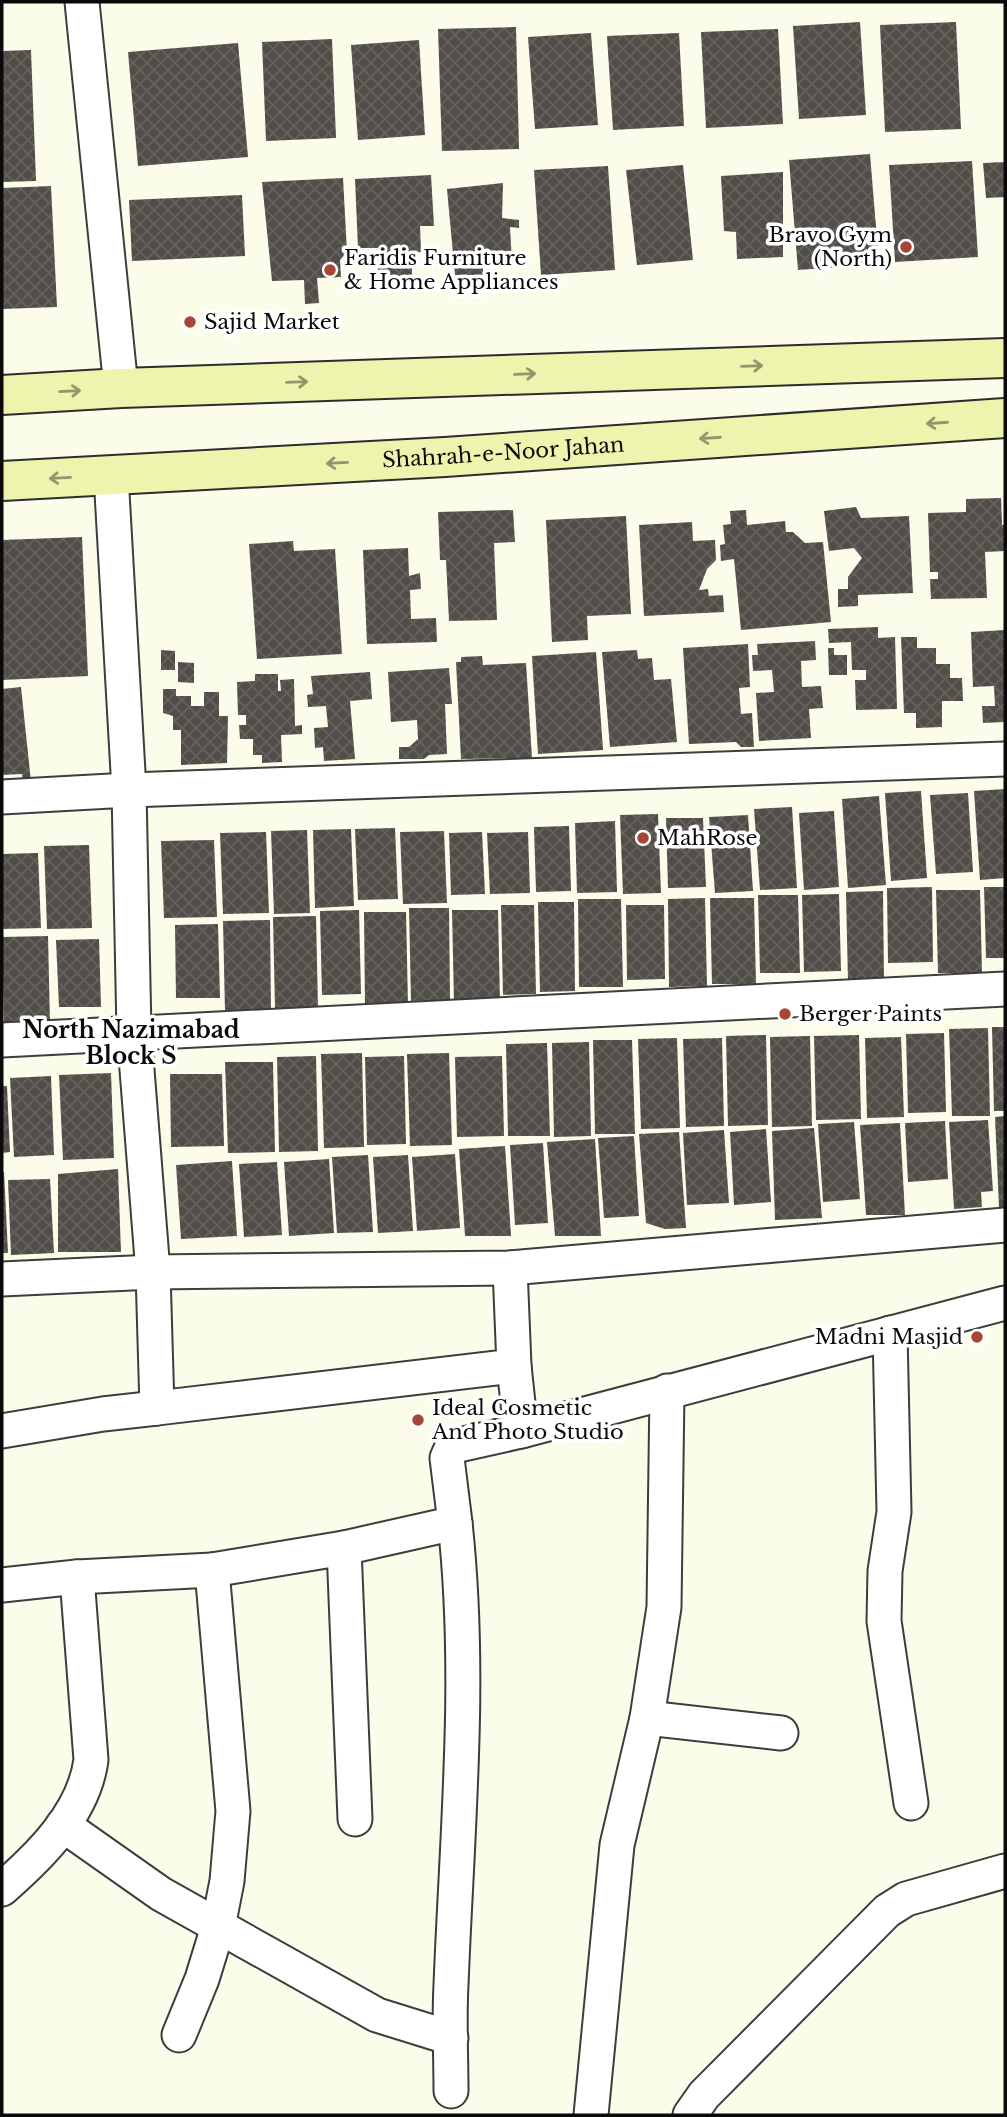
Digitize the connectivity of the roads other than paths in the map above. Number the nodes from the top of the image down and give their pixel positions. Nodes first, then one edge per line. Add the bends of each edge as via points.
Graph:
1 (82, 2) edge
2 (1005, 358) edge
3 (121, 388) junction
4 (2, 395) edge
5 (1005, 418) edge
6 (111, 475) junction
7 (2, 481) edge
8 (1005, 759) edge
9 (129, 790) junction
10 (2, 797) edge
11 (1005, 989) edge
12 (134, 1032) junction
13 (2, 1040) edge
14 (1005, 1225) edge
15 (510, 1268) junction
16 (153, 1272) junction
17 (2, 1279) edge
18 (1005, 1303) edge
19 (890, 1333) junction
20 (514, 1366) junction
21 (667, 1391) junction
22 (157, 1408) junction
23 (2, 1431) edge
24 (521, 1431) junction
25 (455, 1523) junction
26 (344, 1548) junction
27 (212, 1570) junction
28 (77, 1577) junction
29 (2, 1585) edge
30 (647, 1718) junction
31 (781, 1733) dead end
32 (911, 1803) dead end
33 (355, 1819) dead end
34 (63, 1825) junction
35 (1005, 1871) edge
36 (2, 1889) edge
37 (218, 1927) junction
38 (180, 2035) dead end
39 (451, 2038) junction
40 (451, 2091) dead end
41 (591, 2115) edge
42 (690, 2115) edge

1 - 3 street
3 -> 2 main road
4 -> 3 main road
5 -> 6 main road, Shahrah-e-Noor Jahan
6 -> 7 main road, Shahrah-e-Noor Jahan
6 - 9 street
8 - 9 street
9 - 10 street
9 - 12 street
11 - 12 street
12 - 13 street
12 - 16 street
14 - 15 street
15 - 16 street
15 - 20 street
16 - 17 street
16 - 22 street
18 - 19 street
19 - 21 street
19 - 32 street via 894,1512 885,1571 884,1621
20 - 22 street
20 - 24 street
21 - 24 street
21 - 30 street via 664,1607
22 - 23 street
24 - 25 street via 452,1449 447,1458
25 - 26 street
25 - 39 street via 462,1588 463,1718
26 - 27 street
26 - 33 street
27 - 28 street
27 - 37 street via 233,1811
28 - 29 street
28 - 34 street via 91,1760 88,1778
30 - 31 street
30 - 41 street via 617,1845
34 - 36 street via 33,1862
34 - 37 street via 161,1894
35 - 42 street via 906,1899 887,1911 704,2095
37 - 38 street
37 - 39 street via 377,2015
39 - 40 street

